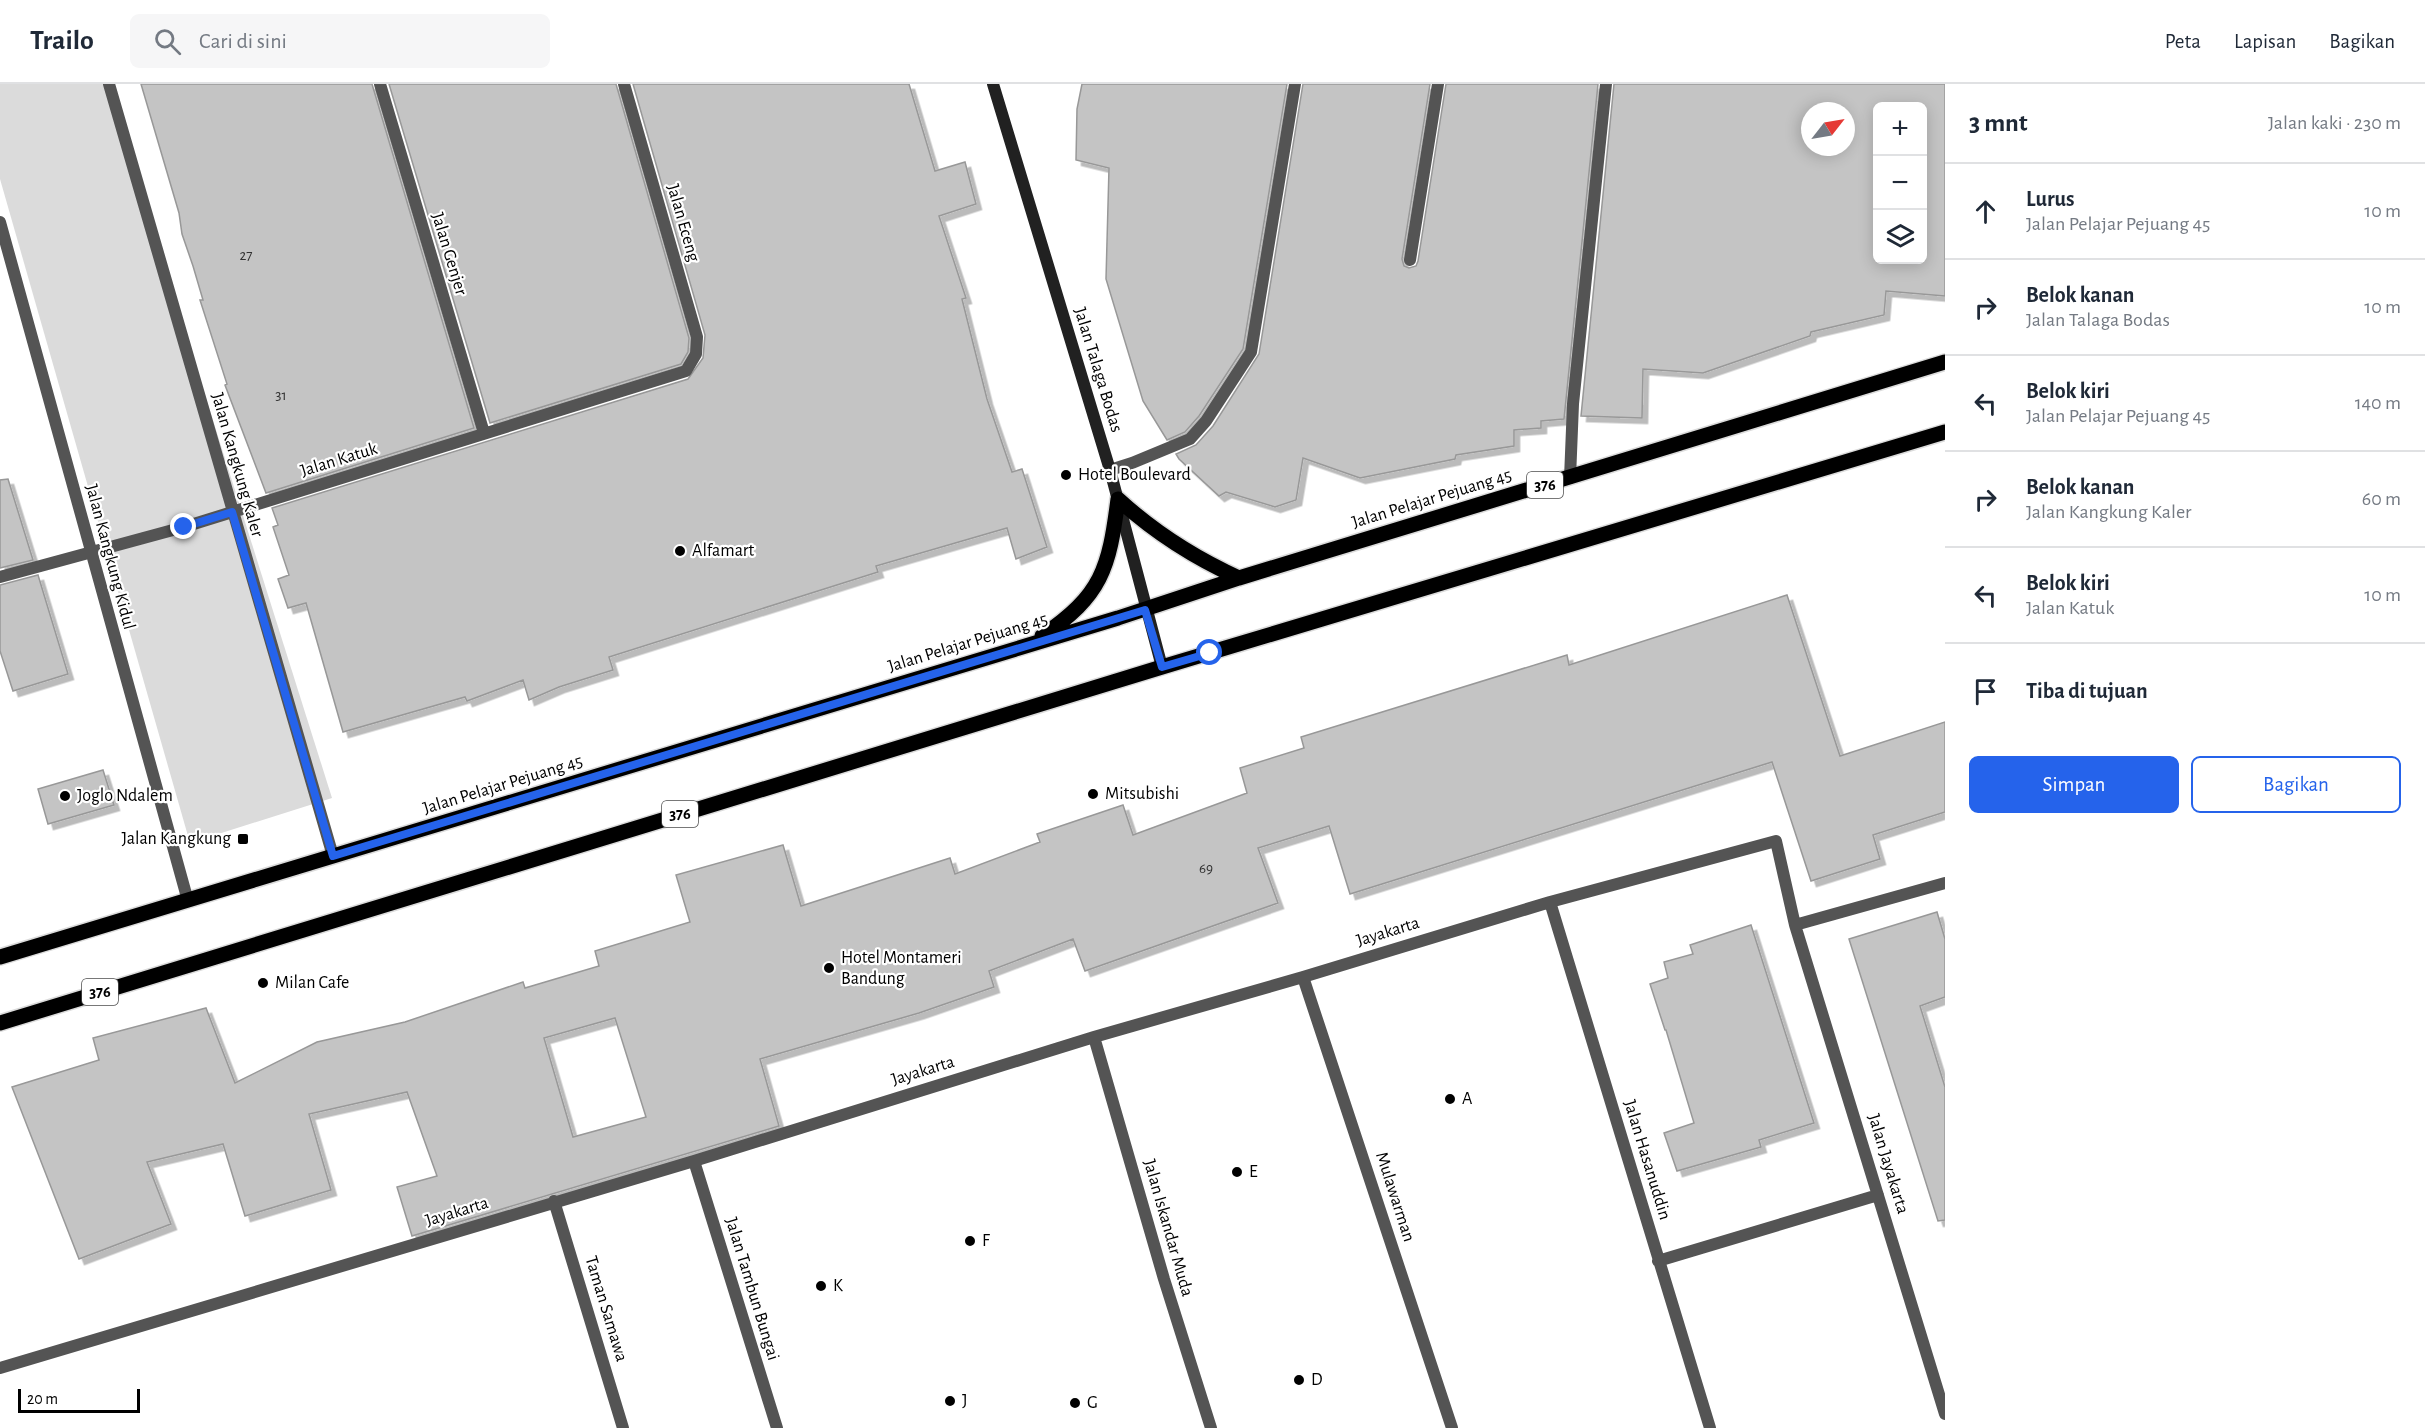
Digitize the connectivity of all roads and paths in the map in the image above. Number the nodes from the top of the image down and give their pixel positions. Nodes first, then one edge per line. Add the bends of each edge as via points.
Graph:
1 (109, 84) edge
2 (380, 84) edge
3 (624, 84) edge
4 (993, 84) edge
5 (1295, 84) edge
6 (1438, 84) edge
7 (1606, 84) edge
8 (0, 222) edge
9 (1410, 260) dead end
10 (1945, 362) edge
11 (686, 371) joint
12 (1945, 432) edge
13 (484, 433) junction
14 (1110, 470) junction
15 (1570, 478) junction
16 (1118, 499) junction
17 (232, 512) junction
18 (90, 554) junction
19 (0, 577) edge
20 (1239, 578) junction
21 (1145, 610) junction
22 (1030, 645) junction
23 (1162, 667) junction
24 (333, 856) junction
25 (1945, 883) edge
26 (188, 901) junction
27 (1550, 902) junction
28 (1795, 925) junction
29 (0, 957) edge
30 (1303, 977) junction
31 (0, 1023) edge
32 (1094, 1037) junction
33 (693, 1161) junction
34 (1878, 1195) junction
35 (554, 1201) junction
36 (1658, 1261) junction
37 (0, 1368) edge
38 (1945, 1414) edge
39 (623, 1428) edge
40 (777, 1428) edge
41 (1211, 1428) edge
42 (1452, 1428) edge
43 (1710, 1428) edge

1 - 17 street, Jalan Kangkung Kaler
2 - 13 street, Jalan Genjer
3 - 11 street, Jalan Eceng via 697,337 696,354
4 - 14 street, Jalan Talaga Bodas
5 - 14 street via 1251,352 1190,439
6 - 9 street
7 - 15 street
8 - 18 street, Jalan Kangkung Kidul
10 - 15 main road, Jalan Pelajar Pejuang 45 / 376
11 - 13 street, Jalan Katuk
12 - 23 main road, 376
13 - 17 street, Jalan Katuk
14 - 16 street, Jalan Talaga Bodas
15 - 20 main road, Jalan Pelajar Pejuang 45 / 376
16 - 20 main road via 1139,519 1203,562
16 - 21 street, Jalan Talaga Bodas
16 - 22 main road via 1112,547 1096,587 1067,619
17 - 18 street, Jalan Katuk
17 - 24 street, Jalan Kangkung Kaler
18 - 19 street, Jalan Katuk
18 - 26 street, Jalan Kangkung Kidul
20 - 21 main road, Jalan Pelajar Pejuang 45 / 376
21 - 22 main road, Jalan Pelajar Pejuang 45 / 376
21 - 23 street, Jalan Talaga Bodas
22 - 24 main road, Jalan Pelajar Pejuang 45 / 376
23 - 31 main road, 376
24 - 26 main road, Jalan Pelajar Pejuang 45 / 376
25 - 28 street
26 - 29 main road, Jalan Pelajar Pejuang 45 / 376
27 - 28 street, Jayakarta via 1776,841
27 - 30 street, Jayakarta
27 - 36 street, Jalan Hasanuddin
28 - 34 street, Jalan Jayakarta
30 - 32 street, Jayakarta
30 - 42 street, Mulawarman
32 - 33 street, Jayakarta
32 - 41 street, Jalan Iskandar Muda
33 - 35 street, Jayakarta
33 - 40 street, Jalan Tambun Bungai
34 - 36 street
34 - 38 street, Jalan Jayakarta
35 - 37 street, Jayakarta
35 - 39 street, Taman Samawa
36 - 43 street, Jalan Hasanuddin

